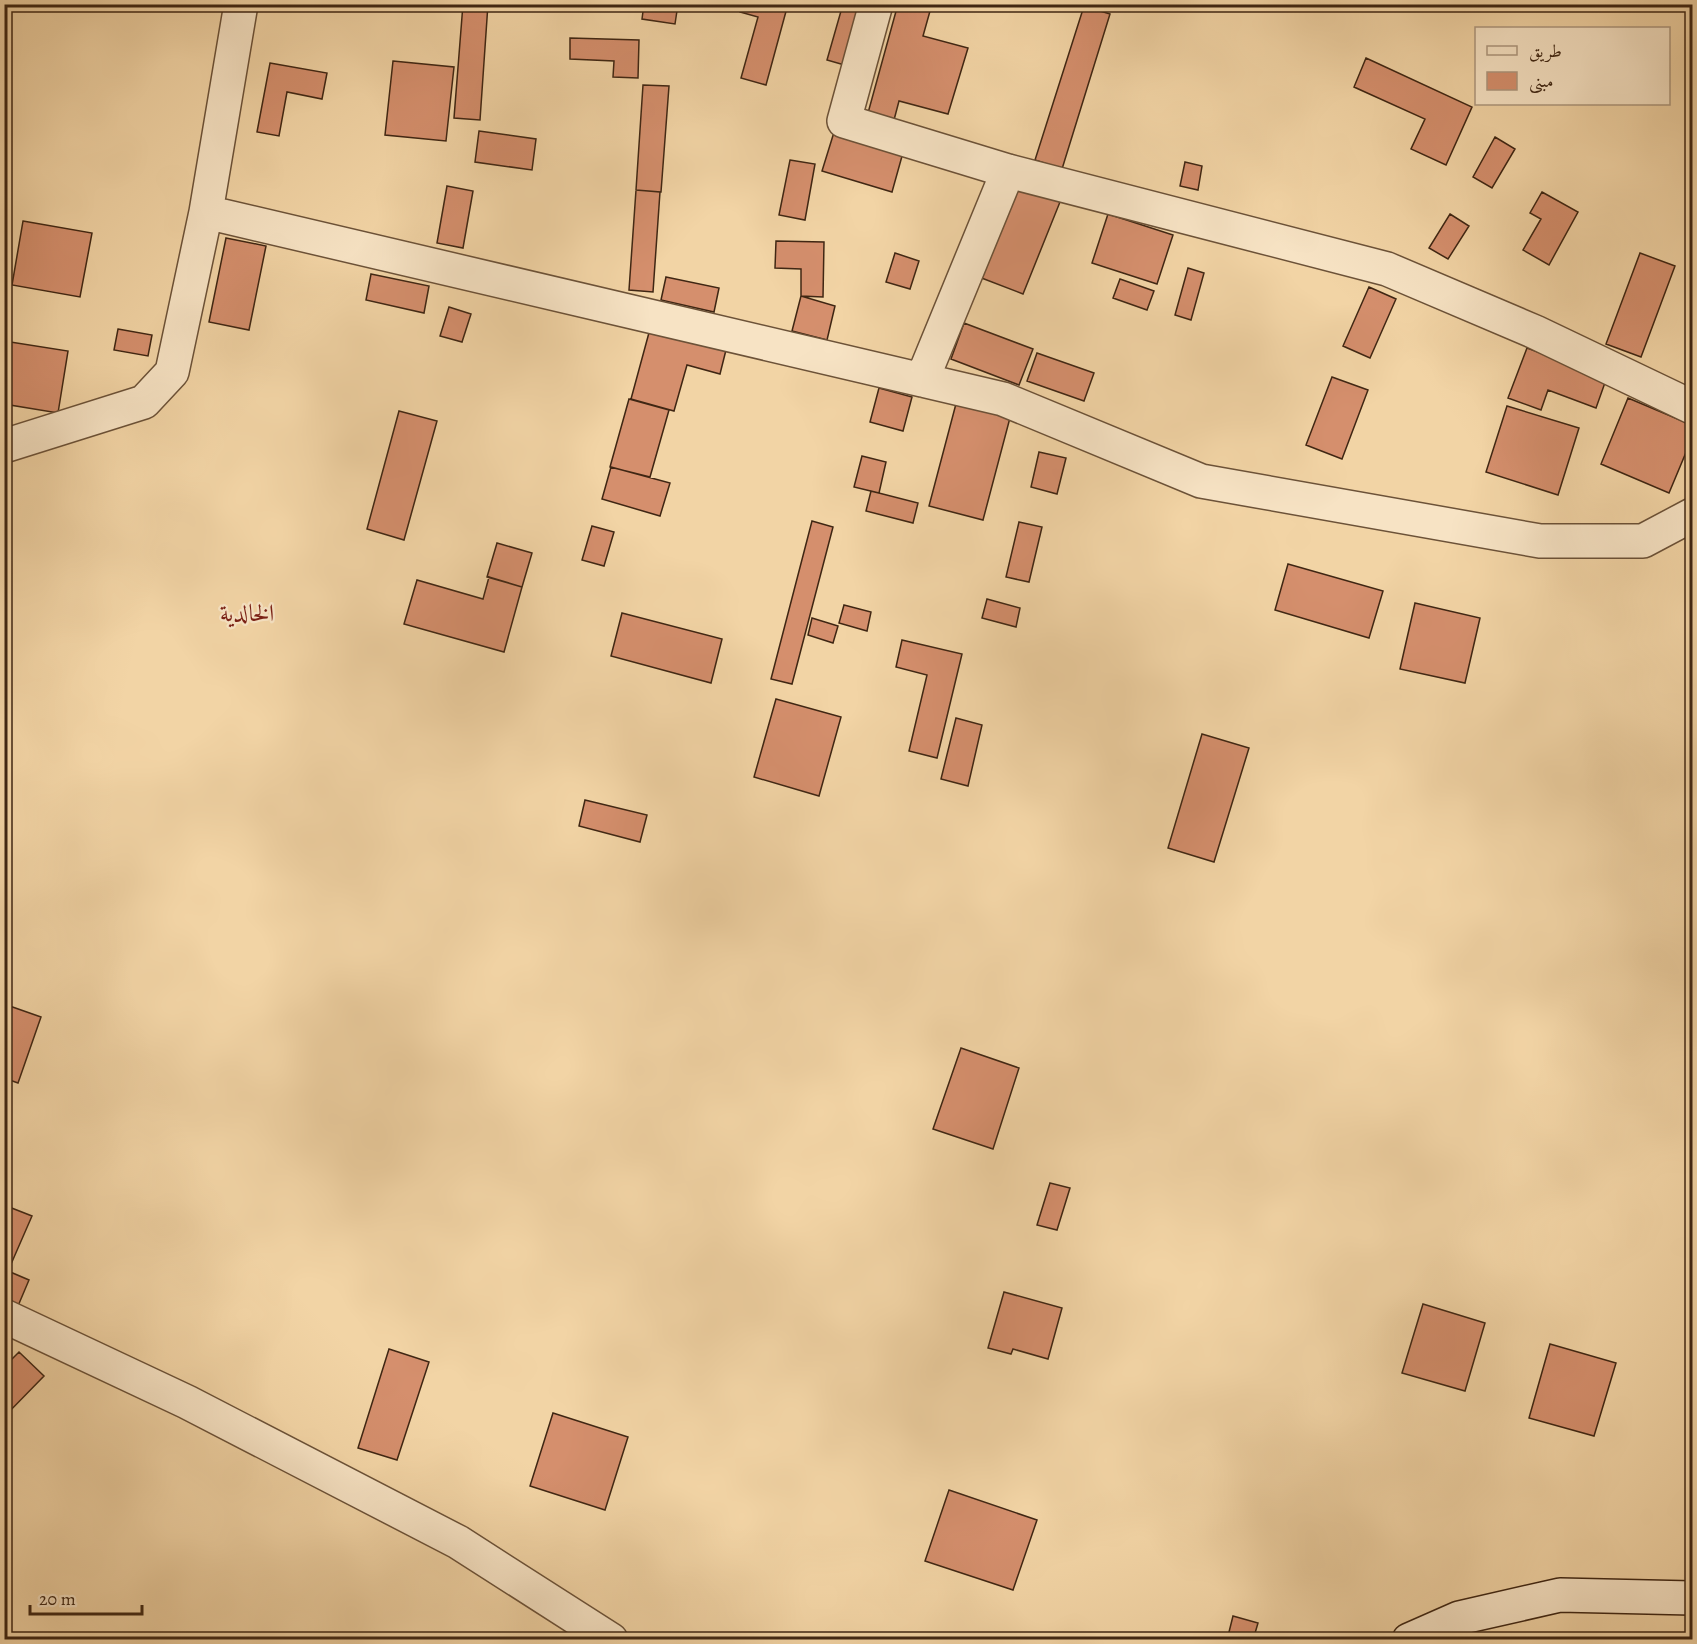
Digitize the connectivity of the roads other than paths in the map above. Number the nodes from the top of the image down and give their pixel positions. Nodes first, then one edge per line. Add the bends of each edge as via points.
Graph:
1 (241, 4) edge
2 (876, 4) edge
3 (1008, 171) junction
4 (206, 212) junction
5 (922, 380) junction
6 (1692, 407) edge
7 (4, 446) edge
8 (1692, 515) edge
9 (4, 1316) edge
10 (1692, 1598) edge
11 (608, 1639) edge
12 (1409, 1640) edge

1 - 4 street
2 - 3 street via 844,121
3 - 5 street
3 - 6 street via 1388,269
4 - 5 street
4 - 7 street via 172,372 144,402
5 - 8 street via 1003,399 1201,481 1505,535 1540,541 1643,541
9 - 11 street via 187,1402 458,1542
10 - 12 street via 1560,1595 1459,1618

